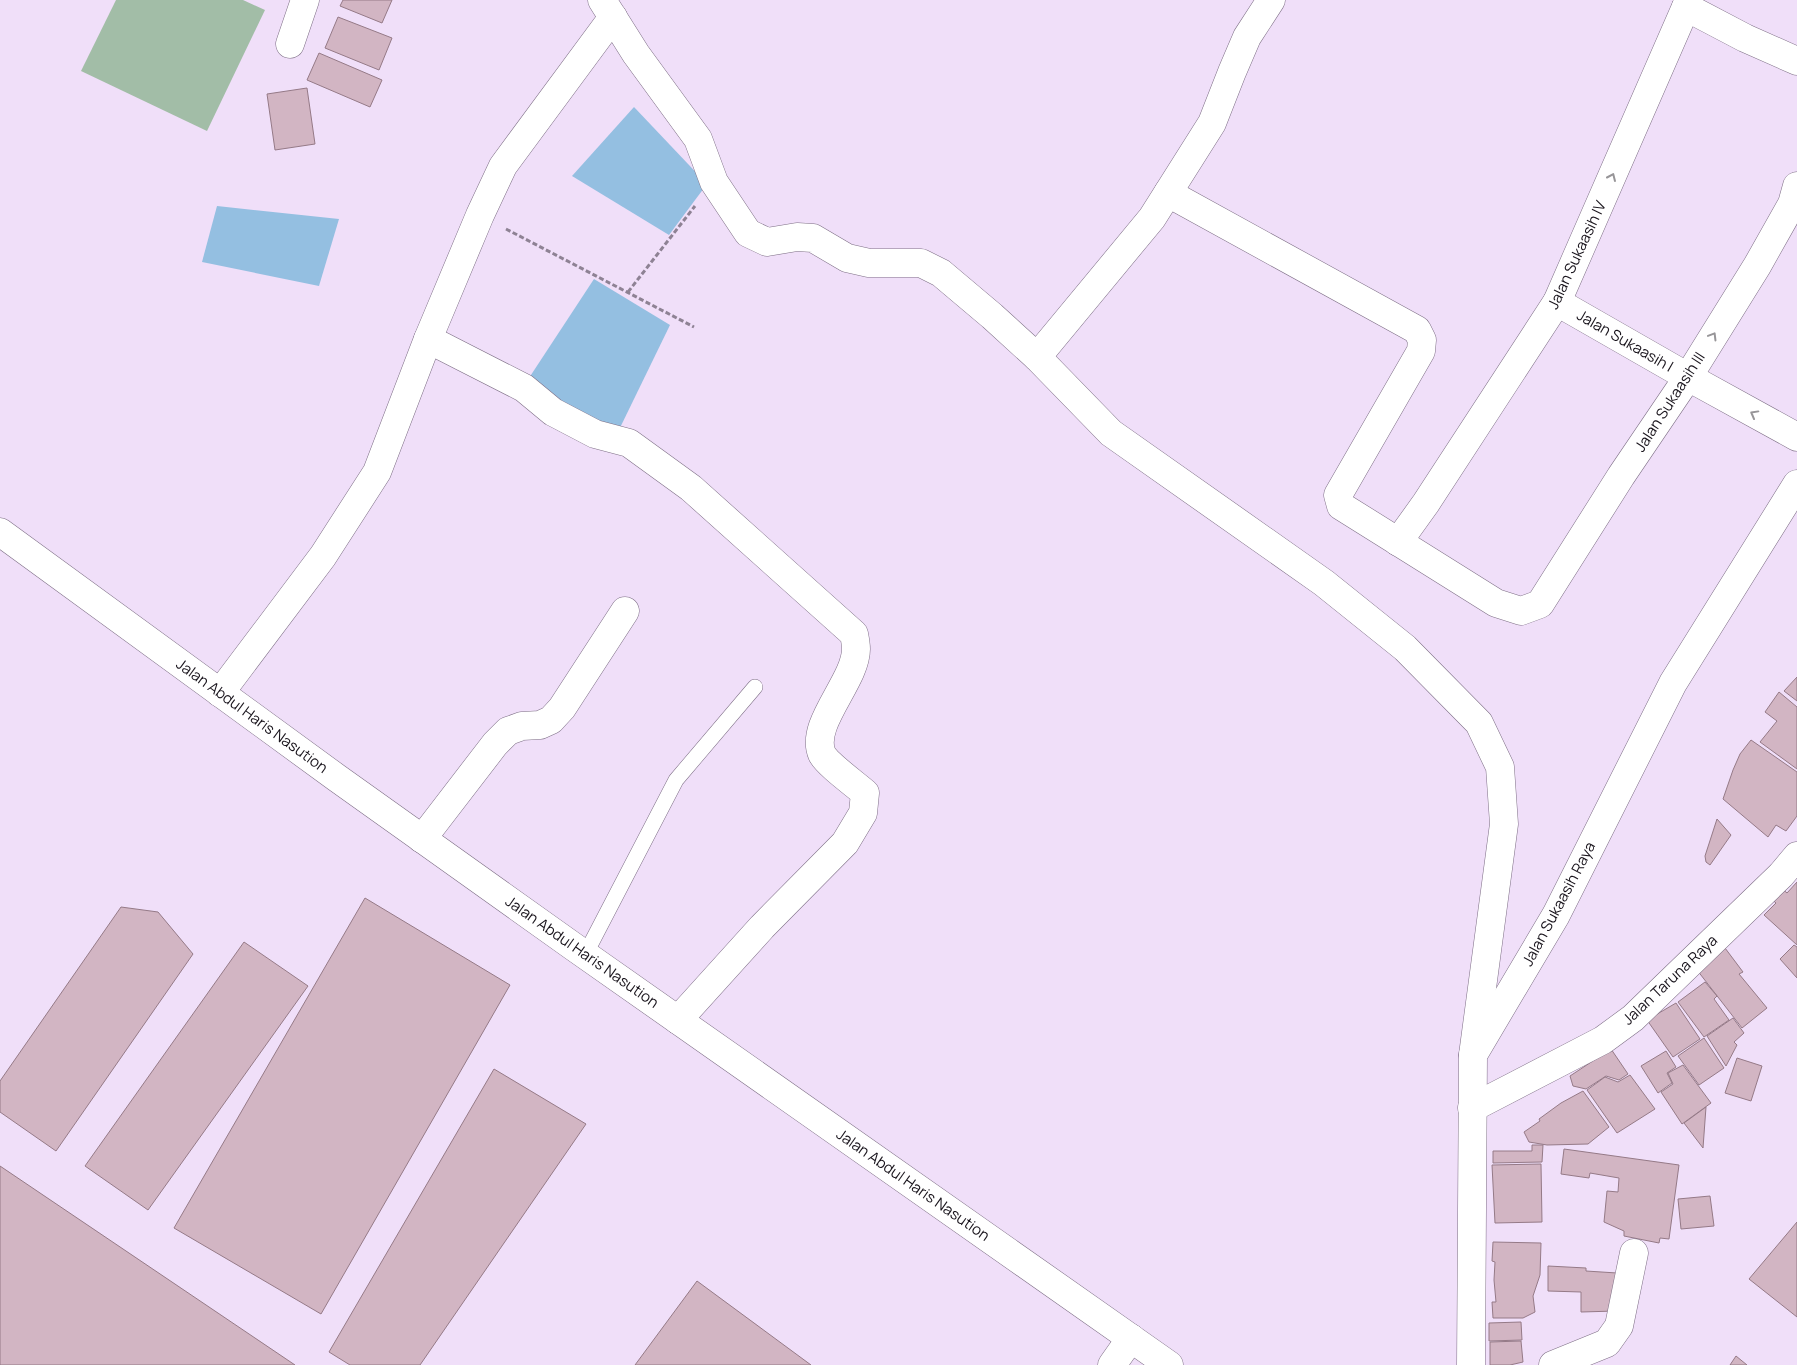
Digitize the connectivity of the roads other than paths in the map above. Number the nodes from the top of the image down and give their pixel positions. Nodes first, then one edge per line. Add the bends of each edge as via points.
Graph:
1 (305, 0) edge
2 (1271, 0) edge
3 (1688, 3) edge
4 (607, 9) edge
5 (290, 44) dead end
6 (1797, 61) edge
7 (1797, 186) edge
8 (1168, 193) junction
9 (1557, 302) junction
10 (428, 339) junction
11 (1037, 357) junction
12 (1688, 378) junction
13 (1797, 437) edge
14 (1797, 484) edge
15 (0, 532) edge
16 (1398, 542) junction
17 (625, 611) dead end
18 (755, 687) dead end
19 (220, 693) junction
20 (422, 839) junction
21 (1797, 856) edge
22 (585, 955) junction
23 (678, 1020) junction
24 (1473, 1056) junction
25 (1472, 1108) junction
26 (1634, 1253) dead end
27 (1131, 1338) junction
28 (1112, 1365) edge
29 (1169, 1365) edge
30 (1471, 1365) edge
31 (1553, 1365) edge

1 - 5 main road
2 - 8 main road via 1247,37 1212,123
3 - 6 main road via 1745,38
9 -> 3 main road, Jalan Sukaasih IV
4 - 10 main road via 503,166
4 - 11 main road via 698,139 714,182 748,233 767,242 813,238 847,258 869,263 921,263 941,273
12 -> 7 main road, Jalan Sukaasih III via 1757,266 1792,204
8 - 11 main road via 1152,218
8 - 16 main road via 1417,330 1422,340 1421,351 1338,495 1341,506
9 - 12 main road, Jalan Sukaasih I
9 - 16 main road, Jalan Sukaasih IV
10 - 19 main road via 377,472 323,556
10 - 23 main road via 524,388 553,412 595,434 629,443 691,488 854,634 856,650 848,676 820,735 822,754 865,793 864,813 845,843 762,927
11 - 24 main road via 1111,433 1324,583 1405,648 1479,722 1500,767 1504,824
13 -> 12 main road, Jalan Sukaasih I
12 - 16 main road, Jalan Sukaasih III via 1540,604 1521,611 1496,603
14 - 24 main road, Jalan Sukaasih Raya via 1673,683 1556,915
15 - 19 main road, Jalan Abdul Haris Nasution
17 - 20 main road via 562,708 551,720 540,725 508,731
18 - 22 lane via 676,780
19 - 20 main road, Jalan Abdul Haris Nasution
20 - 22 main road, Jalan Abdul Haris Nasution
21 - 25 main road, Jalan Taruna Raya via 1633,1018 1602,1040
22 - 23 main road, Jalan Abdul Haris Nasution
23 - 27 main road, Jalan Abdul Haris Nasution
24 - 25 main road, Jalan Sukaasih Raya
25 - 30 main road, Jalan Sukaasih Raya
26 - 31 main road via 1619,1326 1607,1343
27 - 28 main road
27 - 29 main road, Jalan Abdul Haris Nasution

